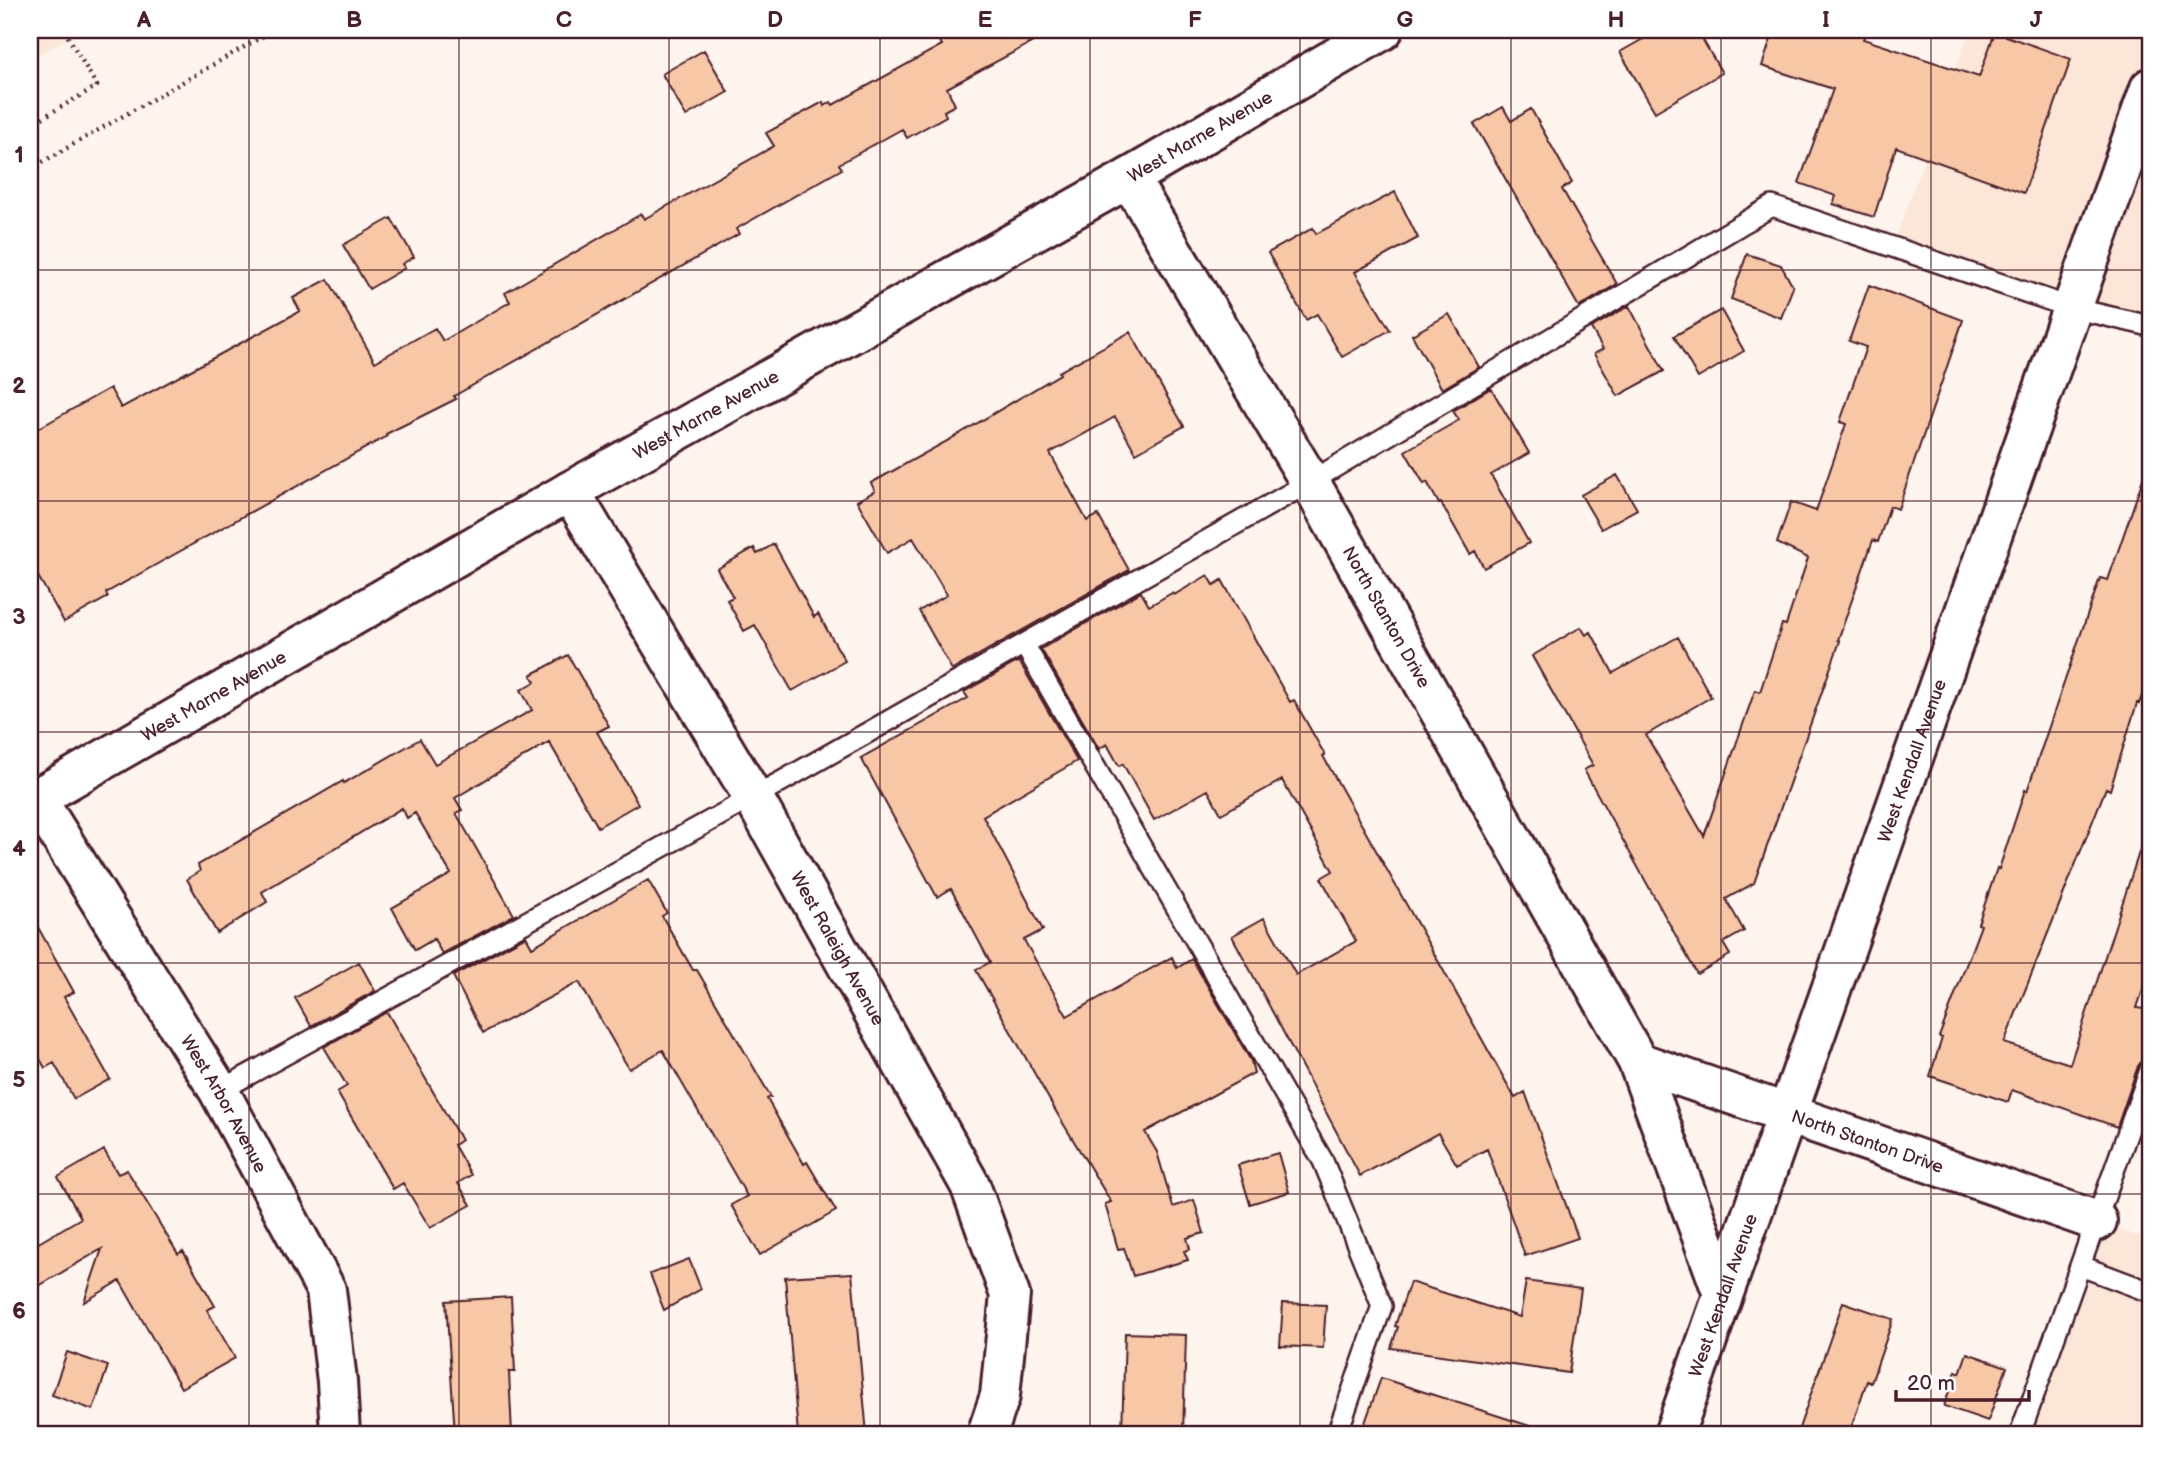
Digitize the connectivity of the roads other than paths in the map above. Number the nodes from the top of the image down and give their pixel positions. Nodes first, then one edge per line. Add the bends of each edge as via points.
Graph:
1 (1383, 30) edge
2 (2150, 88) edge
3 (1129, 178) junction
4 (2072, 308) junction
5 (2150, 326) edge
6 (1310, 482) junction
7 (570, 491) junction
8 (1024, 644) junction
9 (752, 797) junction
10 (33, 800) edge
11 (1638, 1062) junction
12 (2150, 1070) edge
13 (219, 1091) junction
14 (1786, 1114) junction
15 (2097, 1221) junction
16 (2081, 1266) junction
17 (2150, 1292) edge
18 (1723, 1294) junction
19 (341, 1434) edge
20 (987, 1434) edge
21 (1337, 1434) edge
22 (1674, 1434) edge
23 (2020, 1434) edge

1 - 3 street, West Marne Avenue
2 - 4 street, West Kendall Avenue
3 - 6 street, North Stanton Drive
3 - 7 street, West Marne Avenue
4 - 5 lane
4 - 6 lane via 1772,206
4 - 14 street, West Kendall Avenue
6 - 8 lane
6 - 11 street, North Stanton Drive
7 - 9 street, West Raleigh Avenue
7 - 10 street, West Marne Avenue
8 - 9 lane
8 - 21 lane via 1323,1161 1381,1306
9 - 13 lane
9 - 20 street, West Raleigh Avenue via 970,1185 1010,1295 1000,1396
10 - 13 street, West Arbor Avenue
11 - 14 street, North Stanton Drive
11 - 18 street, North Stanton Drive
12 - 15 lane
13 - 19 street, West Arbor Avenue via 326,1290
14 - 15 street, North Stanton Drive
14 - 18 street, West Kendall Avenue
15 - 16 lane
16 - 17 lane
16 - 23 lane
18 - 22 street, West Kendall Avenue

